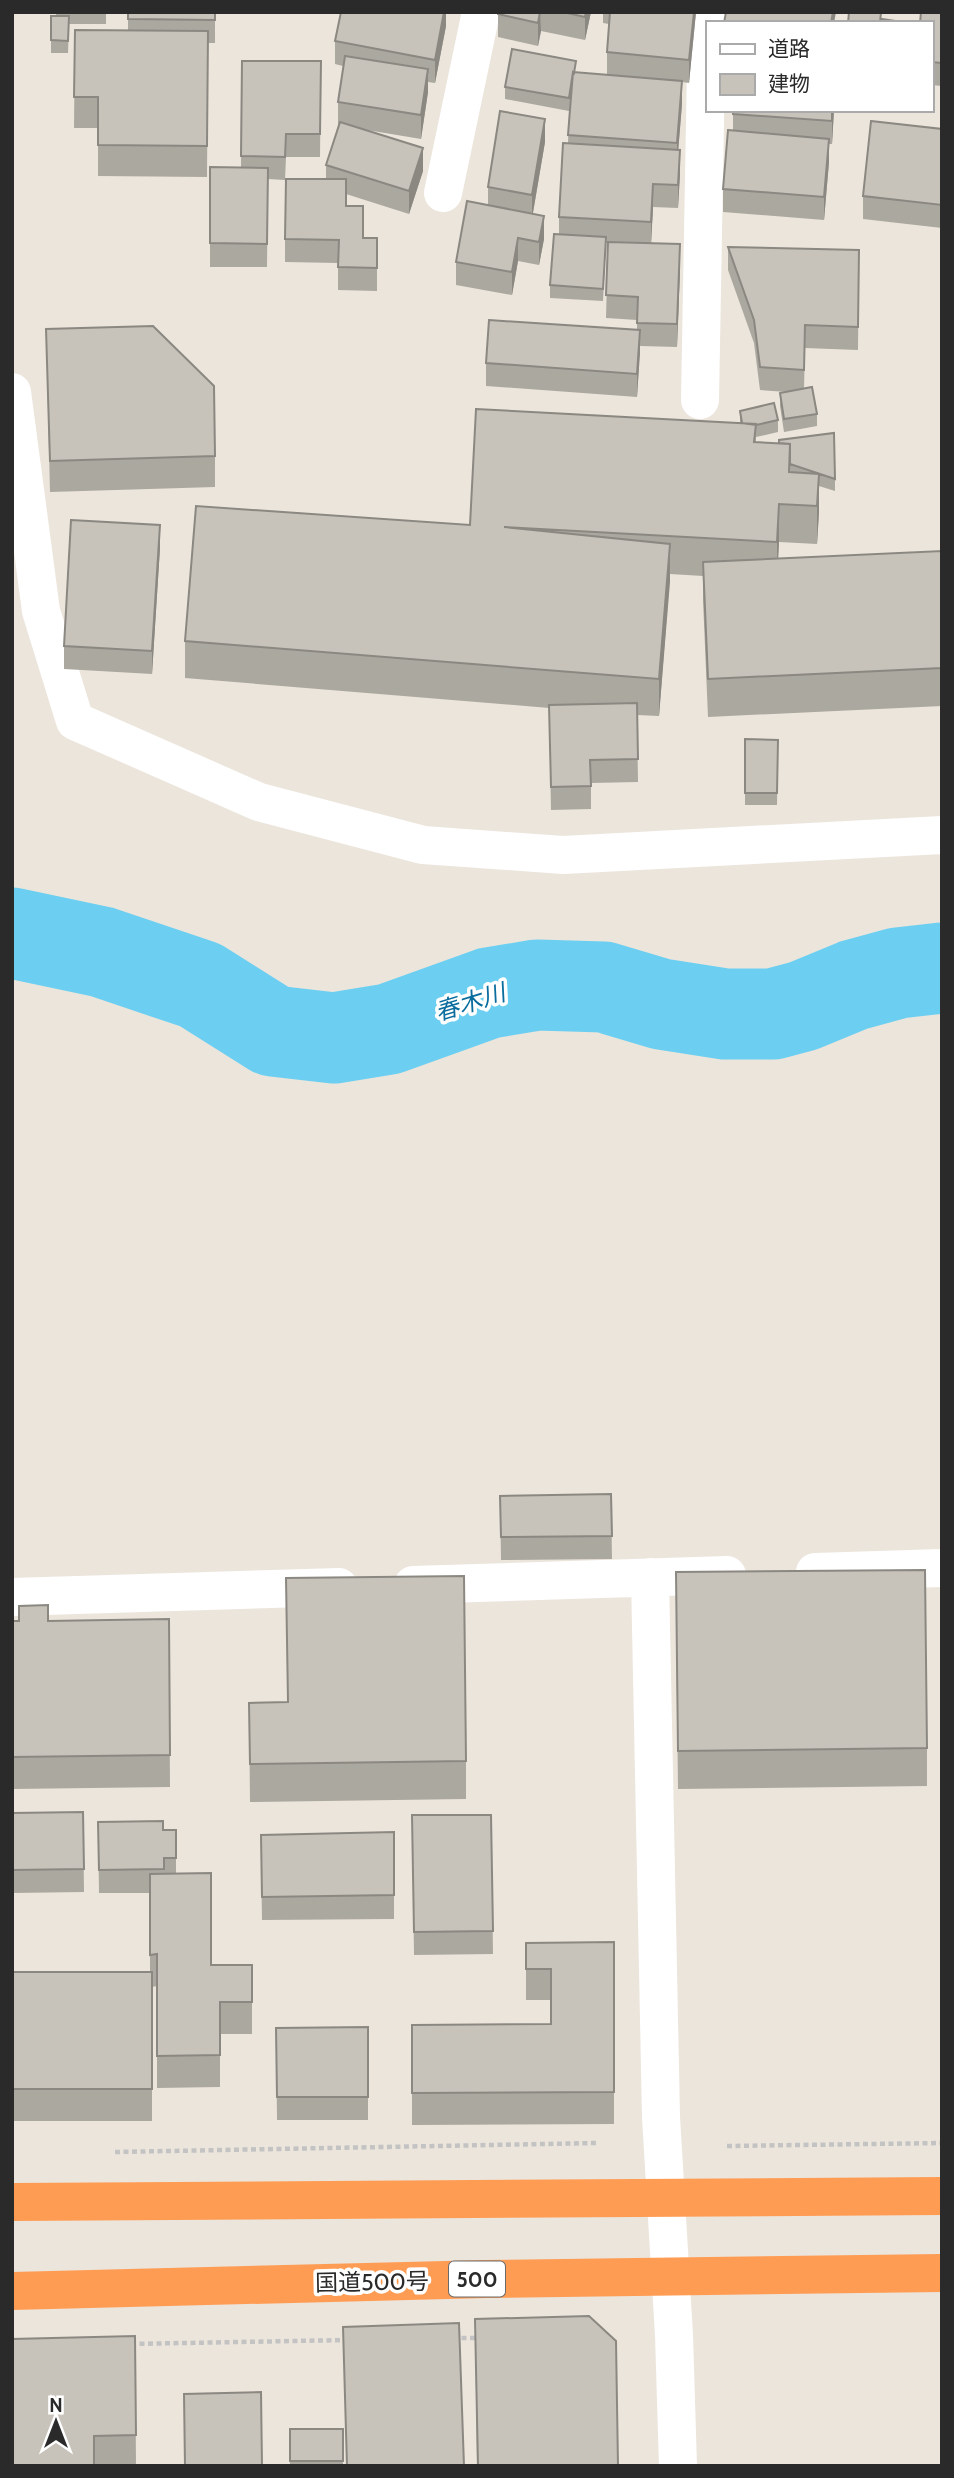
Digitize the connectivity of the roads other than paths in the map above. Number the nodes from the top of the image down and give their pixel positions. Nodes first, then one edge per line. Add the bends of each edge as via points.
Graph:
1 (481, 12) edge
2 (706, 67) edge
3 (443, 193) dead end
4 (12, 392) edge
5 (700, 400) dead end
6 (942, 835) edge
7 (942, 1568) edge
8 (650, 1577) junction
9 (12, 1597) edge
10 (942, 2196) edge
11 (666, 2197) junction
12 (12, 2202) edge
13 (942, 2273) edge
14 (671, 2277) junction
15 (12, 2291) edge
16 (678, 2466) edge

1 - 3 street
2 - 5 street
4 - 6 street via 41,611 75,722 259,802 423,845 564,855
7 - 8 street
8 - 9 street
8 - 11 street
10 - 11 highway
11 - 12 highway
11 - 14 street
13 - 14 highway, 国道500号 / 500
14 - 15 highway, 国道500号 / 500
14 - 16 street

